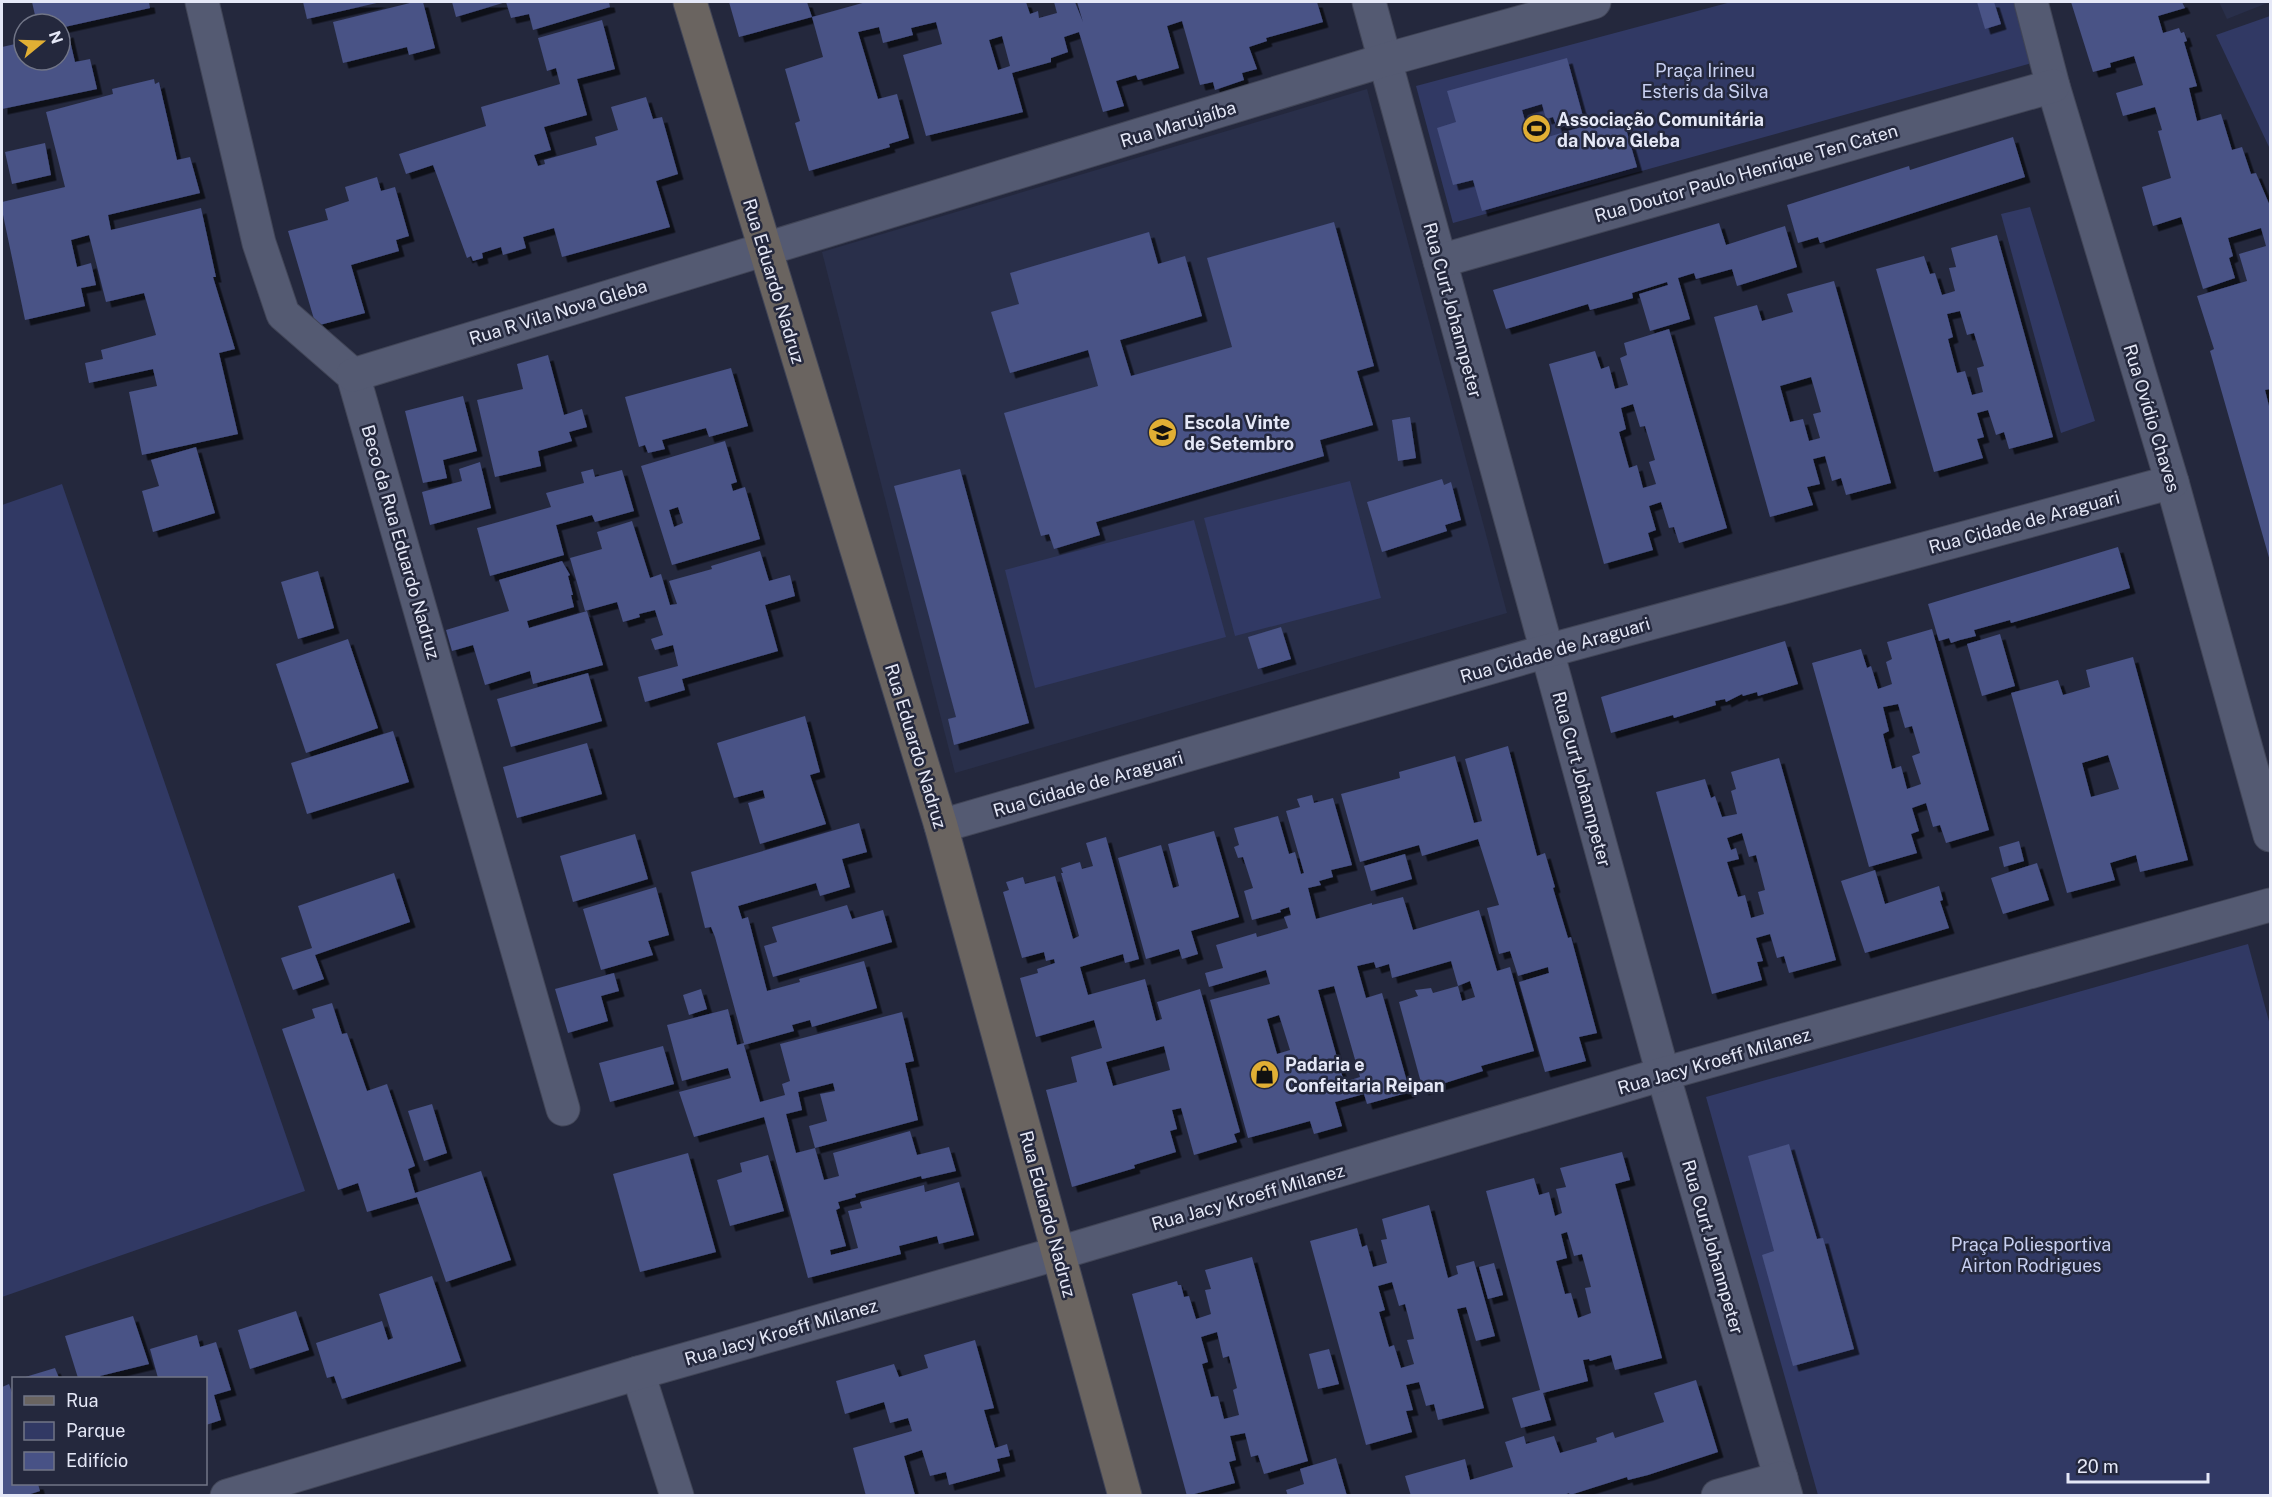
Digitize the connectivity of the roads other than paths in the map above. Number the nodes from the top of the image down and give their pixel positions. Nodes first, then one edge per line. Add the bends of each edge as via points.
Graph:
1 (202, 2) edge
2 (690, 2) edge
3 (1369, 2) edge
4 (1594, 2) edge
5 (2031, 2) edge
6 (1385, 60) junction
7 (2053, 86) junction
8 (764, 250) junction
9 (1440, 261) junction
10 (353, 375) junction
11 (2172, 482) junction
12 (1547, 651) junction
13 (941, 826) junction
14 (2271, 835) edge
15 (2271, 905) edge
16 (1663, 1074) junction
17 (563, 1109) dead end
18 (1059, 1253) junction
19 (638, 1373) junction
20 (1783, 1487) edge
21 (227, 1496) edge
22 (677, 1496) edge
23 (1125, 1496) edge
24 (1718, 1496) edge

1 - 10 street via 259,243 284,314
2 - 8 street, Rua Eduardo Nadruz
3 - 6 street, Rua Curt Johannpeter
4 - 6 street, Rua Marujaíba
5 - 7 street, Rua Ovídio Chaves
6 - 8 street, Rua Marujaíba
6 - 9 street, Rua Curt Johannpeter
7 - 9 street, Rua Doutor Paulo Henrique Ten Caten
7 - 11 street, Rua Ovídio Chaves
8 - 10 street, Rua R Vila Nova Gleba
8 - 13 street, Rua Eduardo Nadruz
9 - 12 street, Rua Curt Johannpeter
10 - 17 street, Beco da Rua Eduardo Nadruz
11 - 12 street, Rua Cidade de Araguari
11 - 14 street, Rua Ovídio Chaves
12 - 13 street, Rua Cidade de Araguari
12 - 16 street, Rua Curt Johannpeter
13 - 18 street, Rua Eduardo Nadruz
15 - 16 street, Rua Jacy Kroeff Milanez
16 - 18 street, Rua Jacy Kroeff Milanez
16 - 20 street, Rua Curt Johannpeter
18 - 19 street, Rua Jacy Kroeff Milanez
18 - 23 street, Rua Eduardo Nadruz
19 - 21 street, Rua Jacy Kroeff Milanez
19 - 22 street
20 - 24 street

